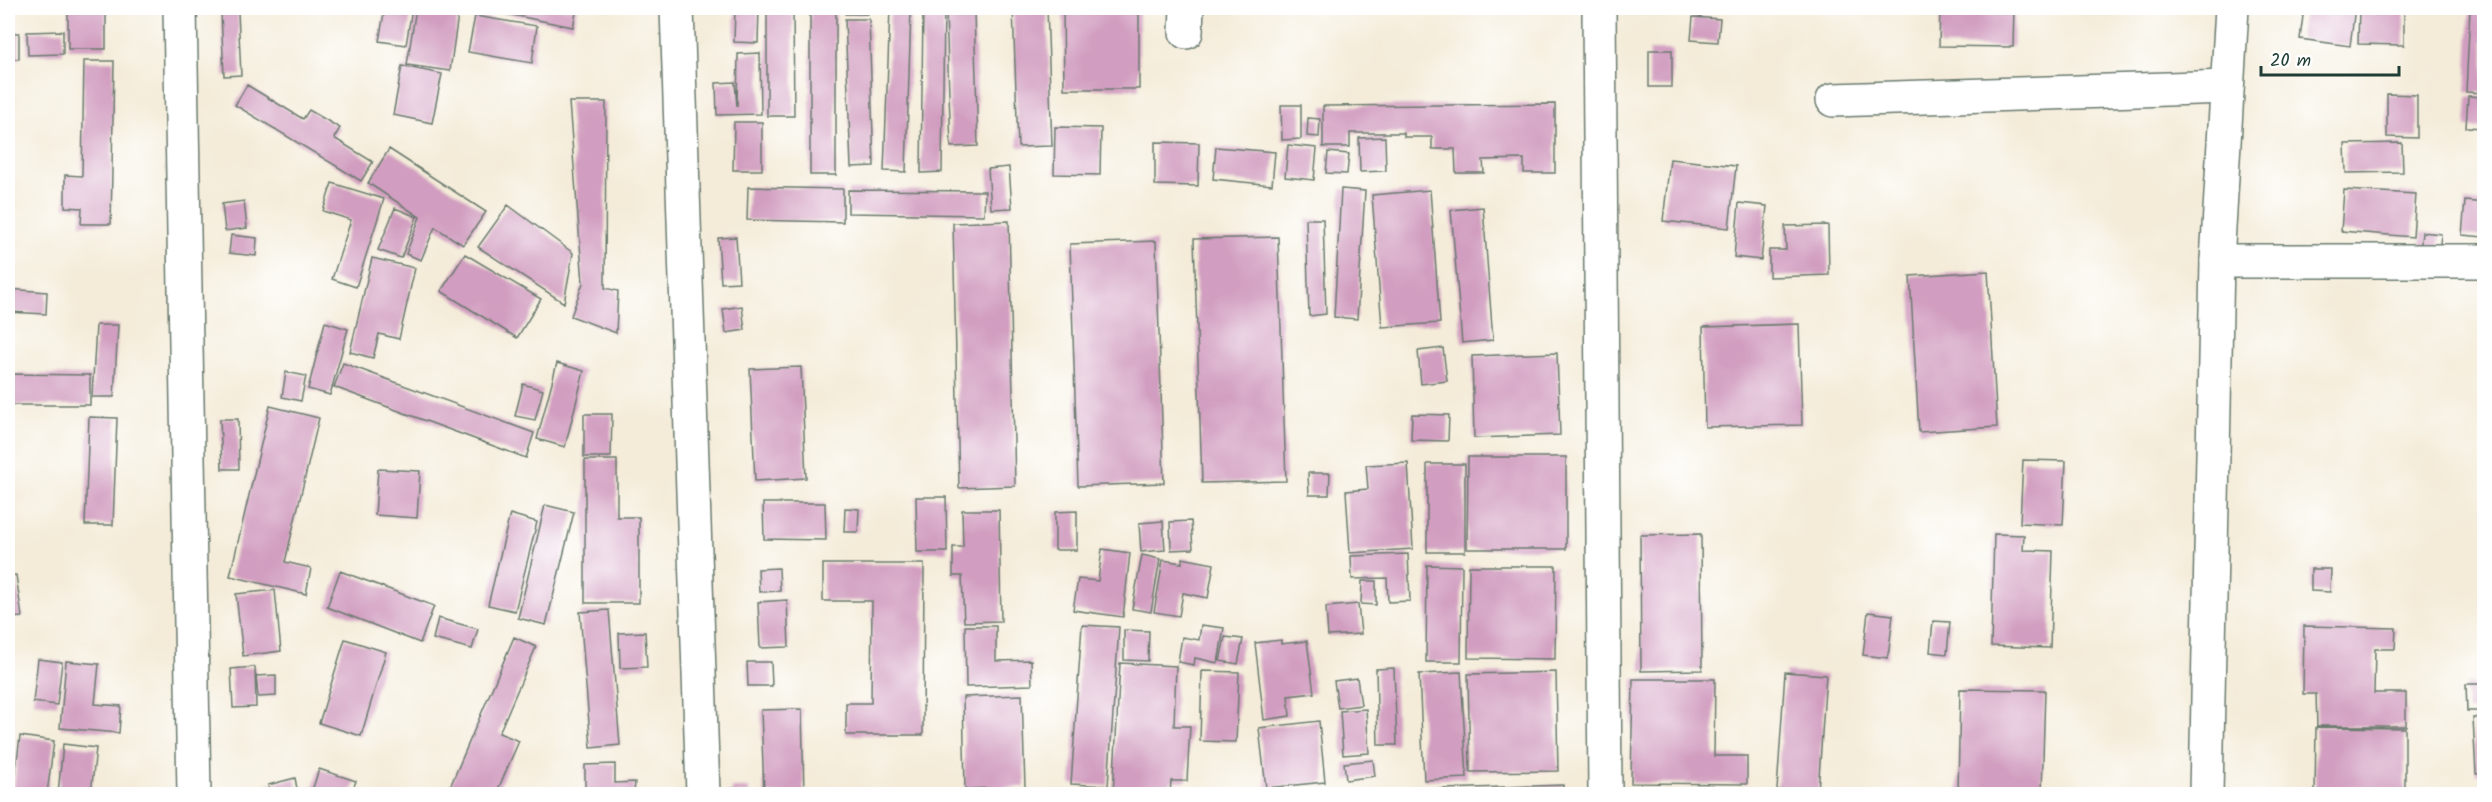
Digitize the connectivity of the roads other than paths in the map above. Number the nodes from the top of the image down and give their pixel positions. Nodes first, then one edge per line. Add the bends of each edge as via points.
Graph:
1 (180, 8) edge
2 (677, 8) edge
3 (1599, 8) edge
4 (2232, 8) edge
5 (2227, 87) junction
6 (1833, 100) dead end
7 (2217, 261) junction
8 (2484, 261) edge
9 (194, 795) edge
10 (703, 795) edge
11 (1605, 795) edge
12 (2206, 795) edge

1 - 9 street
2 - 10 street
3 - 11 street
4 - 5 street
5 - 6 street
5 - 7 street
7 - 8 street
7 - 12 street

